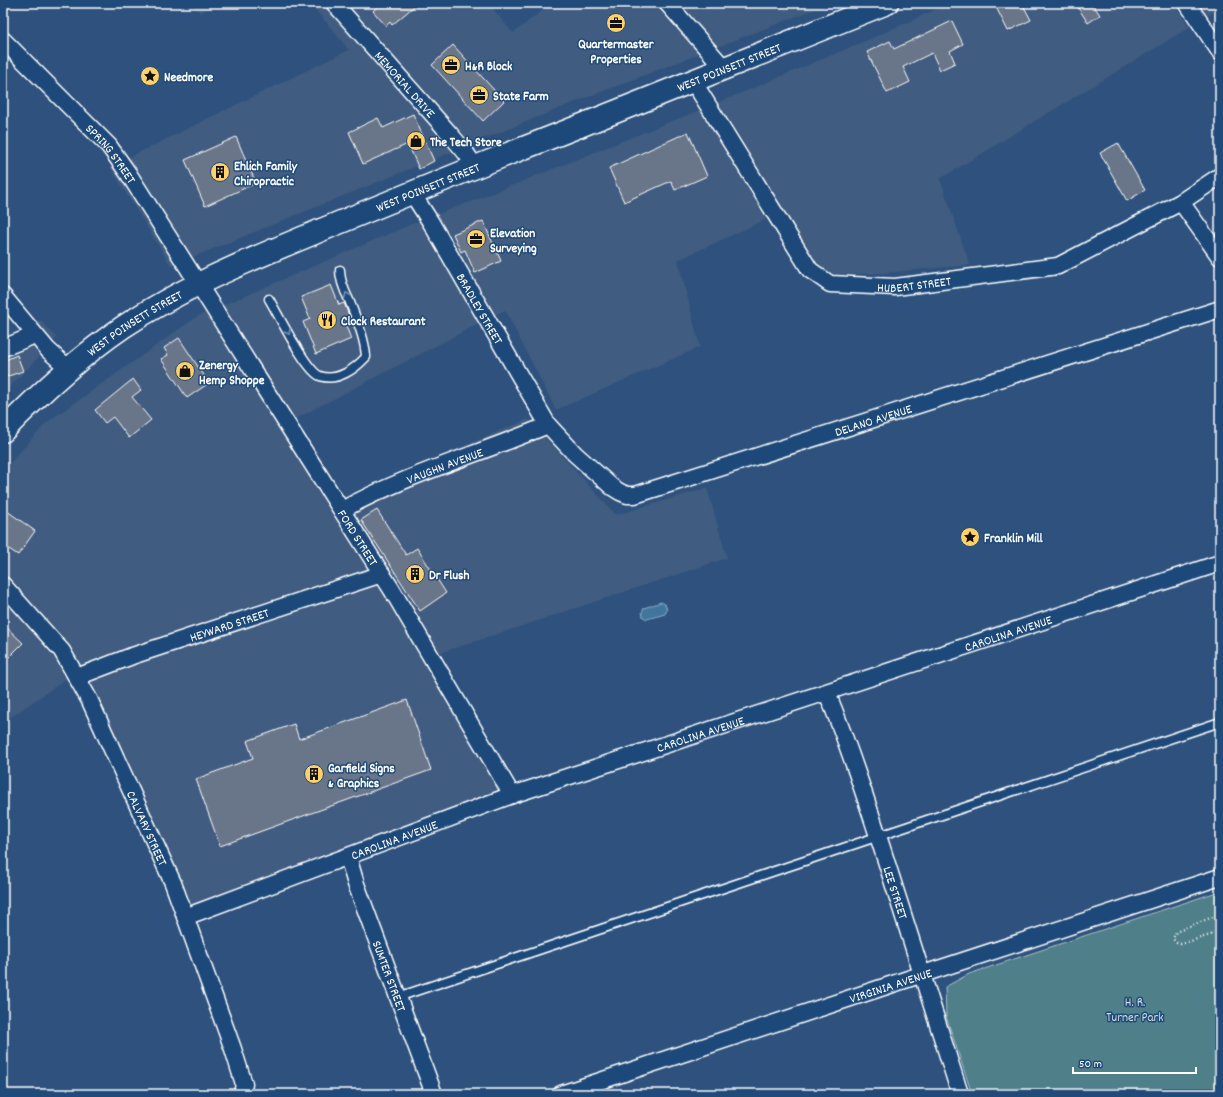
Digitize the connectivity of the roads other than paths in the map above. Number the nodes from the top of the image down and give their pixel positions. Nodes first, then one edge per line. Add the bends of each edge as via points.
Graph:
1 (334, 3) edge
2 (667, 3) edge
3 (887, 3) edge
4 (1187, 3) edge
5 (3, 40) edge
6 (1220, 52) edge
7 (724, 68) junction
8 (693, 81) junction
9 (475, 167) junction
10 (1220, 176) edge
11 (412, 193) junction
12 (1181, 202) junction
13 (1220, 258) edge
14 (340, 270) dead end
15 (198, 284) junction
16 (3, 296) edge
17 (269, 299) dead end
18 (1220, 309) edge
19 (35, 335) junction
20 (3, 348) edge
21 (69, 369) junction
22 (548, 424) junction
23 (3, 431) edge
24 (342, 510) junction
25 (1220, 563) edge
26 (382, 574) junction
27 (3, 585) edge
28 (77, 677) junction
29 (827, 693) junction
30 (1220, 722) edge
31 (512, 795) junction
32 (878, 837) junction
33 (348, 857) junction
34 (1220, 877) edge
35 (185, 917) junction
36 (923, 974) junction
37 (398, 997) junction
38 (242, 1094) edge
39 (434, 1094) edge
40 (561, 1094) edge
41 (960, 1094) edge

1 - 9 street, MEMORIAL DRIVE via 450,134
2 - 7 street
3 - 7 main road, WEST POINSETT STREET
4 - 6 street
5 - 15 street, SPRING STREET via 113,152
7 - 8 main road, WEST POINSETT STREET
8 - 9 main road, WEST POINSETT STREET
8 - 12 street, HUBERT STREET via 810,270 830,284 895,286 1058,266
9 - 11 main road, WEST POINSETT STREET
10 - 12 street, HUBERT STREET
11 - 15 main road, WEST POINSETT STREET
11 - 22 street, BRADLEY STREET
12 - 13 street
17 -> 14 lane via 311,370 328,377 343,375 366,357 355,316 340,279
15 - 21 main road, WEST POINSETT STREET via 124,327 94,347
15 - 24 street, FORD STREET
16 - 19 street
18 - 22 street, DELANO AVENUE via 635,495 627,495 612,487
19 - 20 street
19 - 21 street
21 - 23 main road, WEST POINSETT STREET via 35,398
22 - 24 street, VAUGHN AVENUE via 412,477
24 - 26 street, FORD STREET
25 - 29 street, CAROLINA AVENUE
26 - 28 street, HEYWARD STREET via 132,656
26 - 31 street, FORD STREET
27 - 28 street, CALVARY STREET via 62,651
28 - 35 street, CALVARY STREET via 170,876
29 - 31 street, CAROLINA AVENUE
29 - 32 street, LEE STREET
30 - 32 lane
31 - 33 street, CAROLINA AVENUE
32 - 36 street, LEE STREET
32 - 37 lane
33 - 35 street, CAROLINA AVENUE
33 - 37 street, SUMTER STREET
34 - 36 street, VIRGINIA AVENUE
35 - 38 street, CALVARY STREET via 233,1049 244,1084
36 - 40 street, VIRGINIA AVENUE
36 - 41 street, LEE STREET
37 - 39 street, SUMTER STREET

